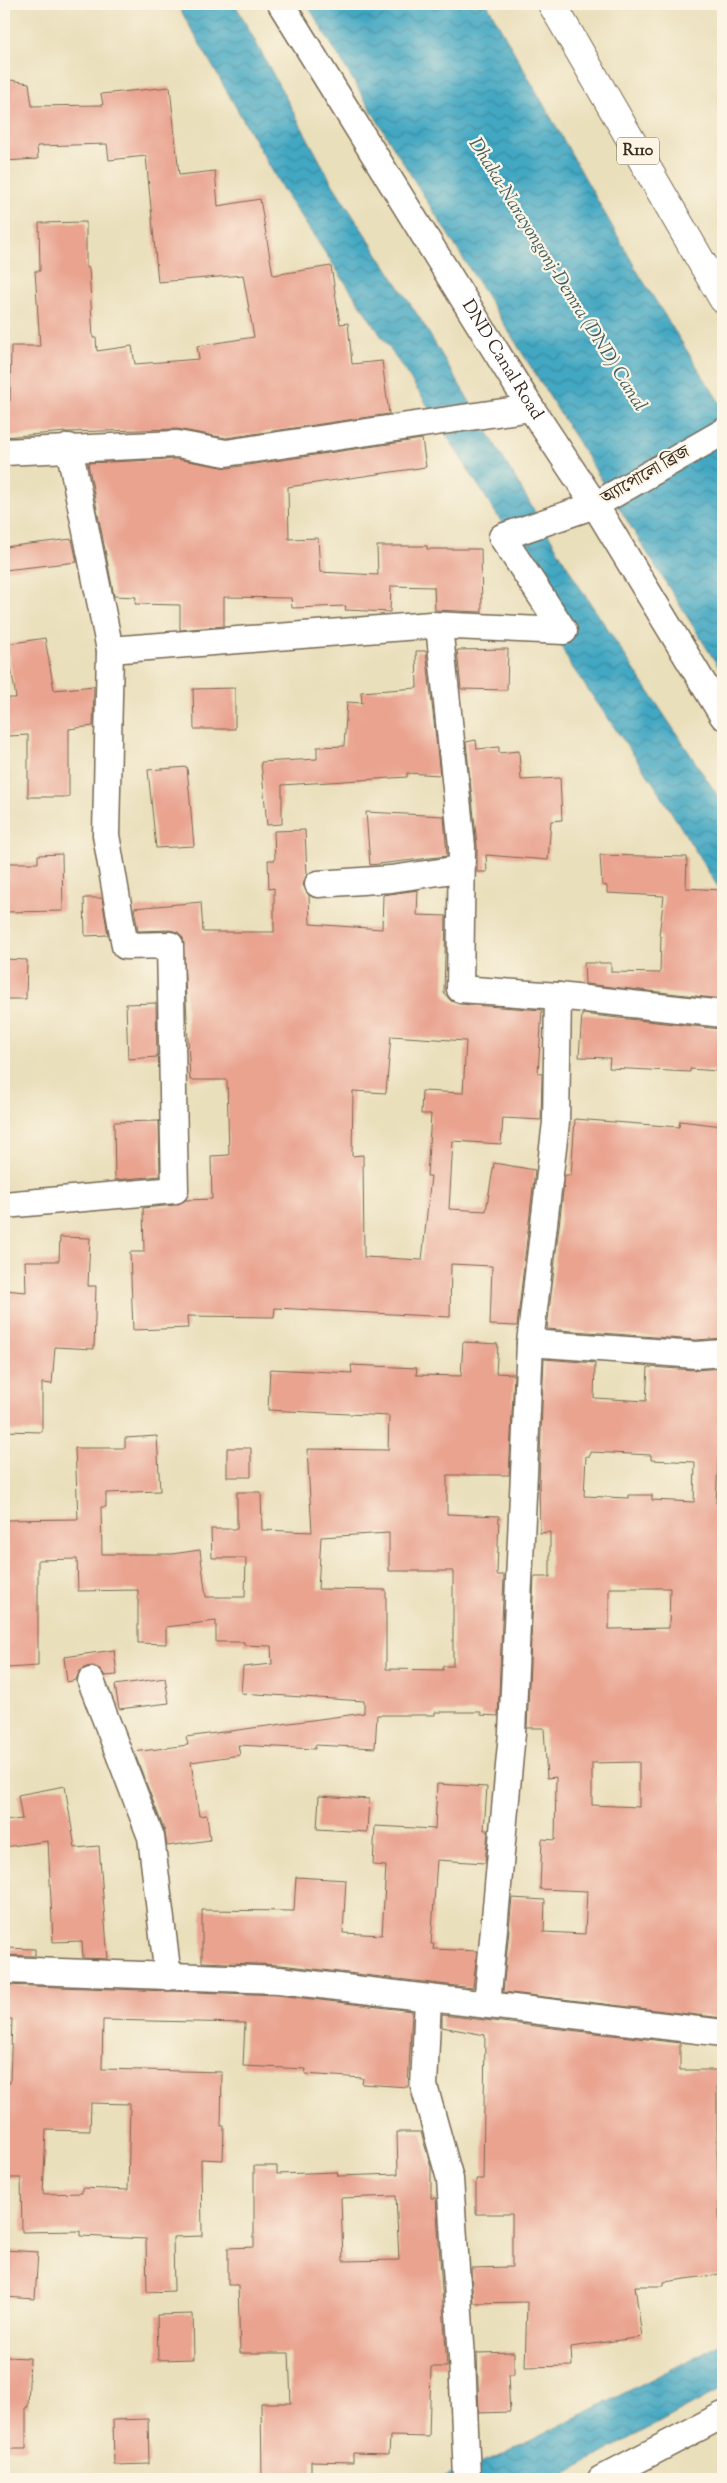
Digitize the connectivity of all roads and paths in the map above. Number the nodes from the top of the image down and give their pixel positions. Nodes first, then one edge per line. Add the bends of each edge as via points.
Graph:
1 (281, 4) edge
2 (552, 4) edge
3 (723, 299) edge
4 (531, 408) junction
5 (723, 432) edge
6 (69, 447) junction
7 (4, 452) edge
8 (595, 505) junction
9 (439, 626) junction
10 (110, 650) junction
11 (723, 716) edge
12 (460, 869) junction
13 (318, 884) dead end
14 (558, 996) junction
15 (723, 1014) edge
16 (4, 1205) edge
17 (530, 1343) junction
18 (723, 1353) edge
19 (91, 1682) dead end
20 (4, 1970) edge
21 (168, 1977) junction
22 (428, 1999) junction
23 (487, 2006) junction
24 (723, 2033) edge
25 (723, 2415) edge
26 (467, 2479) edge
27 (601, 2479) edge

1 - 4 street, DND Canal Road
2 - 3 main road, R110
4 - 6 street via 226,453 177,444
4 - 8 street, DND Canal Road
5 - 8 street, অ্যাপোলো ব্রিজ
6 - 7 street
6 - 10 street
8 - 9 street, অ্যাপোলো ব্রিজ via 502,537 564,631
8 - 11 street, DND Canal Road
9 - 10 street
9 - 12 street via 462,846
10 - 16 street via 106,835 125,946 170,945 175,1190
12 - 13 street via 391,879
12 - 14 street via 460,989
14 - 15 street
14 - 17 street via 556,1122
17 - 18 street via 696,1355
17 - 23 street via 512,1733
19 - 21 street via 151,1837
20 - 21 street
21 - 22 street via 278,1980
22 - 23 street
22 - 26 street via 424,2086 450,2179
23 - 24 street
25 - 27 street

